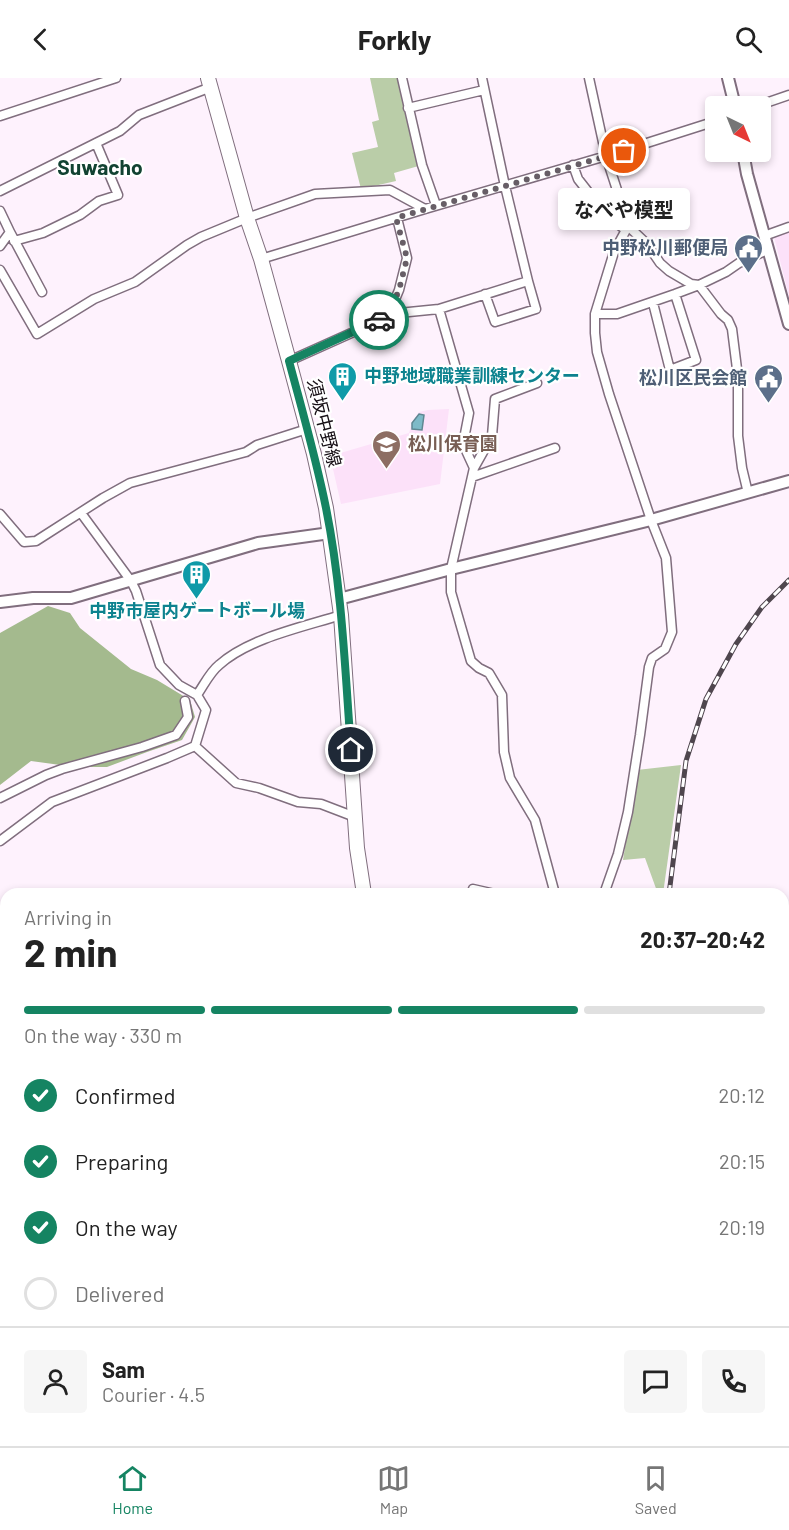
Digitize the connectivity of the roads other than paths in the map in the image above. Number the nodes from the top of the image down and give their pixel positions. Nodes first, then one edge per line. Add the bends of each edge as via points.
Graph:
1 (116, 78) edge
2 (402, 78) edge
3 (482, 78) edge
4 (589, 78) edge
5 (728, 78) edge
6 (209, 83) edge
7 (484, 90) junction
8 (789, 95) edge
9 (732, 96) edge
10 (771, 101) edge
11 (408, 108) junction
12 (0, 116) edge
13 (705, 124) edge
14 (96, 143) junction
15 (606, 156) junction
16 (745, 162) edge
17 (573, 165) junction
18 (505, 186) junction
19 (0, 191) edge
20 (436, 206) junction
21 (425, 209) junction
22 (0, 211) edge
23 (247, 218) junction
24 (396, 218) junction
25 (789, 227) edge
26 (628, 228) junction
27 (764, 236) junction
28 (12, 237) junction
29 (0, 246) edge
30 (767, 250) junction
31 (261, 259) junction
32 (0, 270) edge
33 (528, 281) junction
34 (699, 285) junction
35 (42, 292) dead end
36 (485, 294) junction
37 (675, 294) junction
38 (652, 303) junction
39 (439, 309) junction
40 (389, 314) junction
41 (595, 315) junction
42 (789, 324) edge
43 (289, 361) junction
44 (537, 383) dead end
45 (307, 429) junction
46 (555, 447) dead end
47 (474, 468) junction
48 (471, 477) junction
49 (789, 481) edge
50 (748, 494) junction
51 (81, 513) junction
52 (0, 514) edge
53 (651, 520) junction
54 (330, 533) junction
55 (451, 569) junction
56 (131, 581) junction
57 (339, 599) junction
58 (0, 602) edge
59 (341, 615) junction
60 (197, 695) junction
61 (186, 701) dead end
62 (195, 746) junction
63 (0, 798) edge
64 (355, 817) junction
65 (0, 841) edge
66 (363, 888) edge
67 (553, 888) edge
68 (606, 888) edge

1 - 12 street
2 - 11 street
3 - 7 street
4 - 15 street
5 - 9 street
6 - 14 street via 139,115 120,131
6 - 23 main road, 須坂中野線
7 - 11 street
7 - 18 street
8 - 10 street
11 - 20 street
13 - 15 street
14 - 19 street
14 - 28 street via 118,195 99,201 43,233
15 - 17 street
15 - 26 street
16 - 27 street
17 - 18 street
17 - 26 street via 578,179 607,216
18 - 20 street
18 - 33 street
20 - 21 street
21 - 23 street via 390,190 326,193
21 - 24 street
22 - 28 street
23 - 31 main road, 須坂中野線
23 - 32 street via 187,245 135,282 94,299 37,334
24 - 31 street
24 - 40 street via 407,258
25 - 27 street
26 - 34 street via 669,271
26 - 41 street via 614,252
27 - 30 street
28 - 29 street
28 - 35 street
30 - 34 street
30 - 42 street
31 - 43 main road, 須坂中野線
33 - 36 street
33 - 36 street via 536,309 495,322
34 - 37 street
34 - 50 street via 732,329 738,377 738,436
36 - 39 street
37 - 38 street
37 - 38 street via 696,360 670,370
38 - 41 street via 617,314
39 - 40 street
39 - 47 street via 469,413 463,444
40 - 43 street
41 - 53 street via 597,352
43 - 45 main road, 須坂中野線
44 - 47 street via 495,399 492,436
45 - 51 street via 246,452 130,483
45 - 54 main road, 須坂中野線
46 - 48 street
47 - 48 street
48 - 55 street
49 - 50 street
50 - 53 street
51 - 52 street via 36,541 24,542
51 - 56 street
53 - 55 street
53 - 68 street via 666,558 672,632 665,649 652,658 649,667 627,812
54 - 56 street via 258,543
54 - 57 main road, 須坂中野線
55 - 57 street
55 - 67 street via 451,592 471,661 489,673 502,695 504,752 510,778 535,820
56 - 58 street via 71,598
56 - 60 street via 160,665 179,685
57 - 59 main road, 須坂中野線
59 - 60 street via 249,645 217,666
59 - 64 main road, 須坂中野線
60 - 62 street via 206,710
61 - 63 street via 188,717 176,735 54,772
62 - 64 street via 236,783 298,802 321,804
62 - 65 street via 52,802
64 - 66 main road, 須坂中野線

